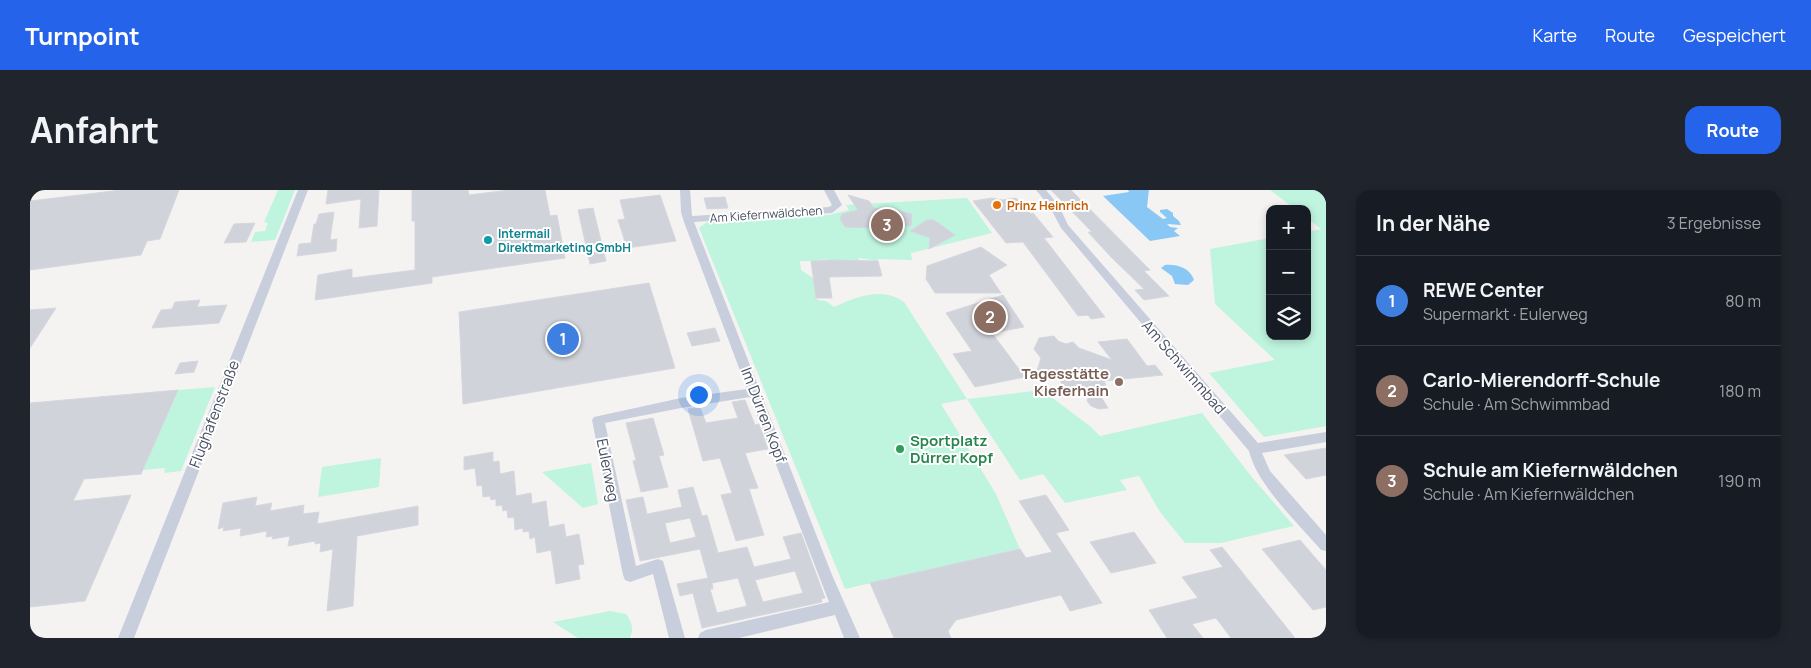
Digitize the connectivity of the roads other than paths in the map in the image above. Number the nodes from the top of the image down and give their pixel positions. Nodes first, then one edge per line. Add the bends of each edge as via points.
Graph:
1 (303, 190) edge
2 (685, 190) edge
3 (829, 190) edge
4 (1040, 190) edge
5 (688, 219) junction
6 (755, 392) junction
7 (1326, 437) edge
8 (1255, 449) junction
9 (1326, 545) edge
10 (839, 607) junction
11 (126, 638) edge
12 (677, 638) edge
13 (706, 638) edge
14 (852, 638) edge

1 - 11 street, Flughafenstraße
2 - 5 street, Im Dürren Kopf
3 - 5 street, Am Kiefernwäldchen via 837,207 830,210
4 - 8 street, Am Schwimmbad via 1054,206 1064,226
5 - 6 street, Im Dürren Kopf
6 - 10 street, Im Dürren Kopf
6 - 12 street, Eulerweg via 598,420 630,575 658,566
7 - 8 street
8 - 9 street, Am Schwimmbad via 1265,475
10 - 13 street
10 - 14 street, Im Dürren Kopf

